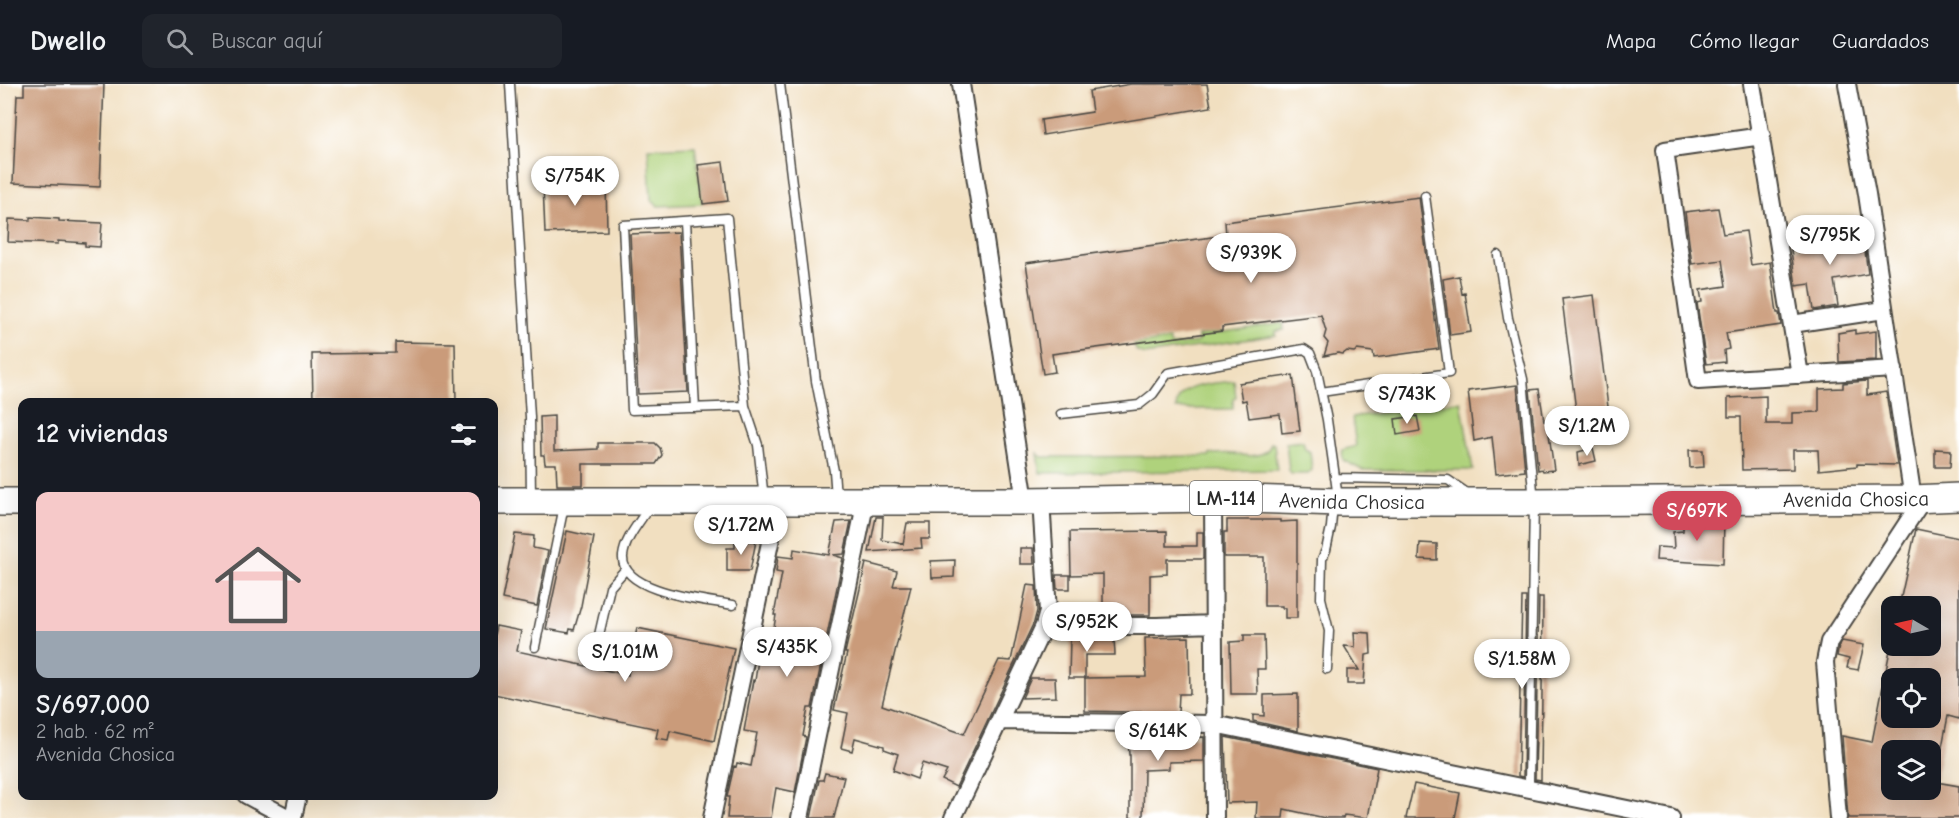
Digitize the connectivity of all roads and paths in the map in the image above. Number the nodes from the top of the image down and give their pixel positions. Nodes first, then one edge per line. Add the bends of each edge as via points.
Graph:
1 (510, 84) edge
2 (780, 84) edge
3 (961, 84) edge
4 (1752, 84) edge
5 (1847, 84) edge
6 (1762, 135) junction
7 (1425, 196) dead end
8 (685, 220) junction
9 (1498, 255) dead end
10 (1884, 310) junction
11 (1792, 324) junction
12 (1894, 369) junction
13 (1800, 375) junction
14 (1321, 392) junction
15 (745, 406) junction
16 (695, 408) junction
17 (1061, 414) dead end
18 (1336, 494) junction
19 (1959, 497) edge
20 (1213, 498) junction
21 (1918, 499) junction
22 (532, 500) junction
23 (772, 500) junction
24 (836, 500) junction
25 (866, 500) junction
26 (1033, 500) junction
27 (498, 501) edge
28 (565, 501) junction
29 (653, 501) junction
30 (0, 502) edge
31 (18, 502) edge
32 (1534, 502) junction
33 (625, 570) junction
34 (733, 604) dead end
35 (1214, 624) junction
36 (1044, 626) junction
37 (599, 635) dead end
38 (535, 647) dead end
39 (1327, 669) dead end
40 (999, 721) junction
41 (1214, 724) junction
42 (1529, 782) dead end
43 (256, 800) edge
44 (296, 800) edge
45 (291, 818) edge
46 (712, 818) edge
47 (800, 818) edge
48 (953, 818) edge
49 (1215, 818) edge
50 (1671, 818) edge
51 (1838, 818) edge

1 - 22 lane
2 - 24 lane via 816,381
3 - 26 street
4 - 6 street
5 - 10 street
6 - 11 street
6 - 13 street via 1665,150 1698,381
7 - 14 lane via 1449,373
8 - 15 lane via 727,218
8 - 16 lane
8 - 16 lane via 623,225 633,410
9 - 32 lane via 1523,380
10 - 11 street
10 - 12 street
11 - 13 street
12 - 13 street
12 - 21 street
14 - 17 lane via 1313,359 1304,349 1168,373 1153,394 1138,405
14 - 18 lane
15 - 16 lane
15 - 23 lane
18 - 20 main road, Avenida Chosica / LM-114
18 - 32 main road, Avenida Chosica / LM-114
18 - 39 lane via 1322,559 1321,598 1329,631
19 - 21 main road, Avenida Chosica / LM-114
20 - 26 main road, Avenida Chosica / LM-114
20 - 35 street
21 - 32 main road, Avenida Chosica / LM-114
21 - 51 street via 1829,642 1825,662
22 - 27 main road, Avenida Chosica / LM-114
22 - 28 main road, Avenida Chosica / LM-114
23 - 24 main road, Avenida Chosica / LM-114
23 - 29 main road, Avenida Chosica / LM-114
23 - 46 street
24 - 25 main road, Avenida Chosica / LM-114
25 - 26 main road, Avenida Chosica / LM-114
25 - 47 street
26 - 36 street via 1048,612
28 - 29 main road, Avenida Chosica / LM-114
28 - 38 lane
29 - 33 lane via 626,546
30 - 31 main road
32 - 42 lane
33 - 34 lane via 649,587
33 - 37 lane via 610,587
35 - 36 street
35 - 41 street
36 - 40 street
40 - 41 street
40 - 48 street
41 - 49 street
41 - 50 street
43 - 45 street
44 - 45 street

